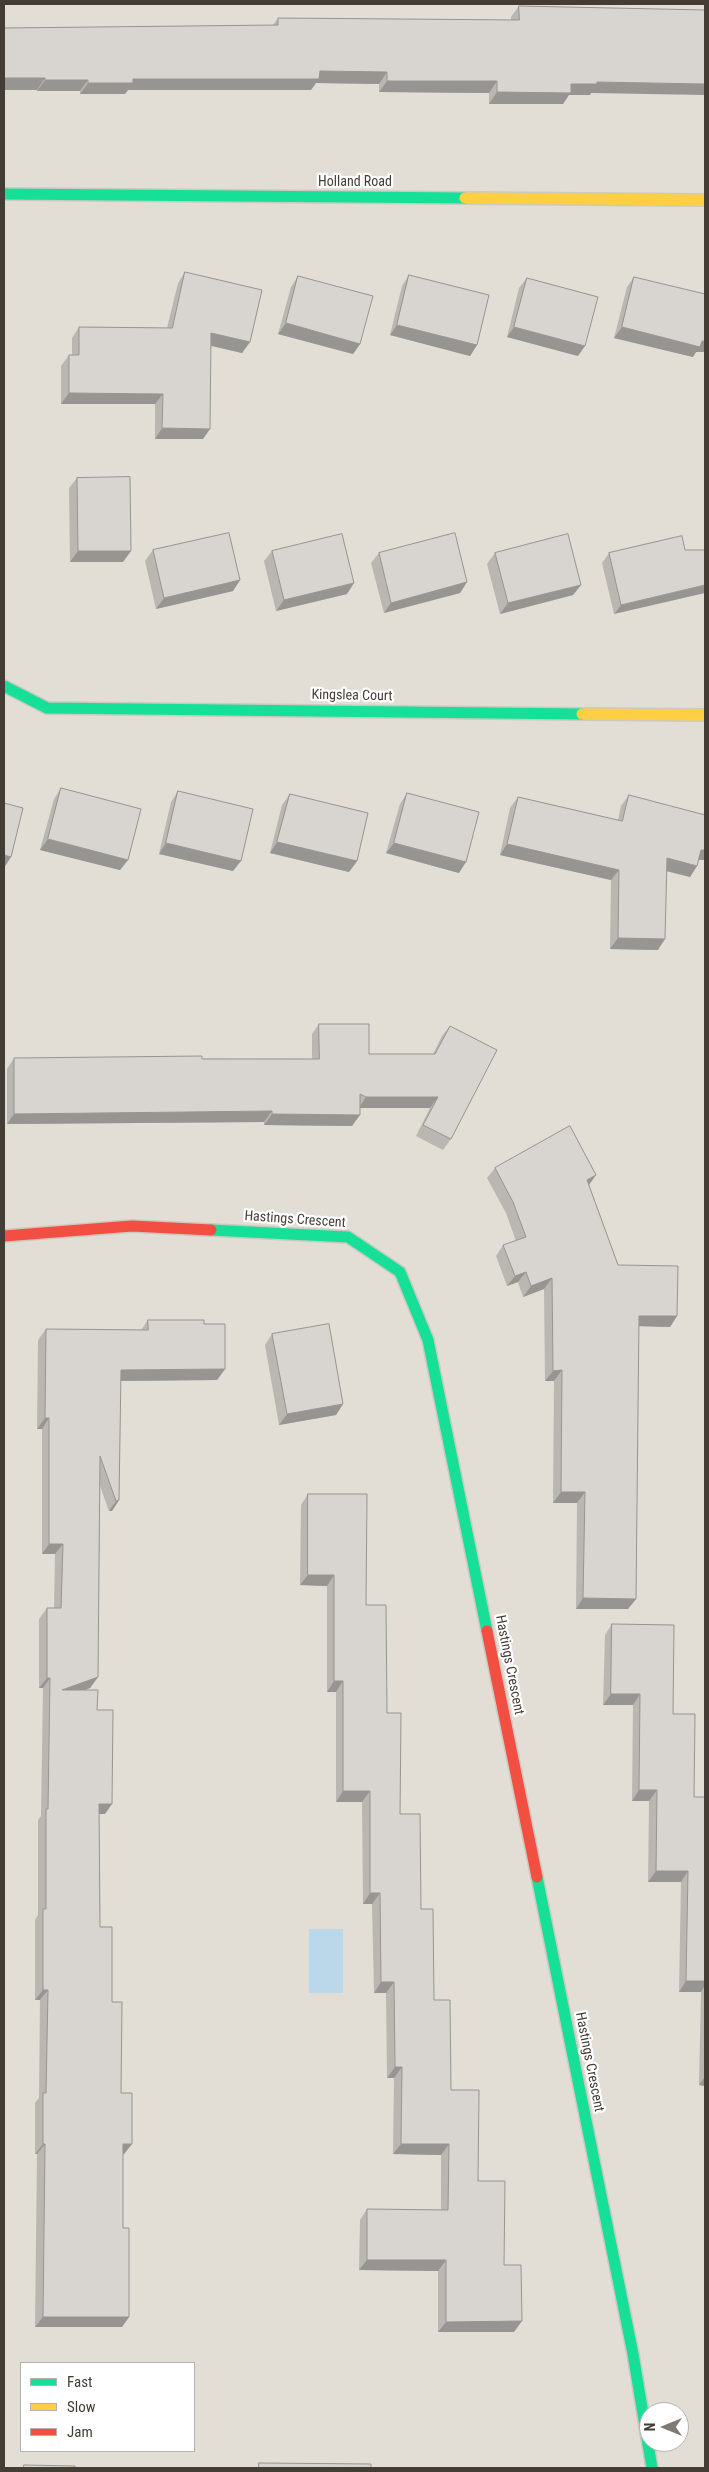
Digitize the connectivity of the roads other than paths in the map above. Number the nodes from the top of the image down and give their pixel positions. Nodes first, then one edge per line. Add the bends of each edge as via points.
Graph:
1 (4, 194) edge
2 (705, 200) edge
3 (4, 686) edge
4 (705, 715) edge
5 (4, 1236) edge
6 (652, 2468) edge

1 - 2 street, Holland Road
3 - 4 street, Kingslea Court via 47,708
5 - 6 street, Hastings Crescent via 132,1226 348,1237 400,1272 428,1340 633,2354

